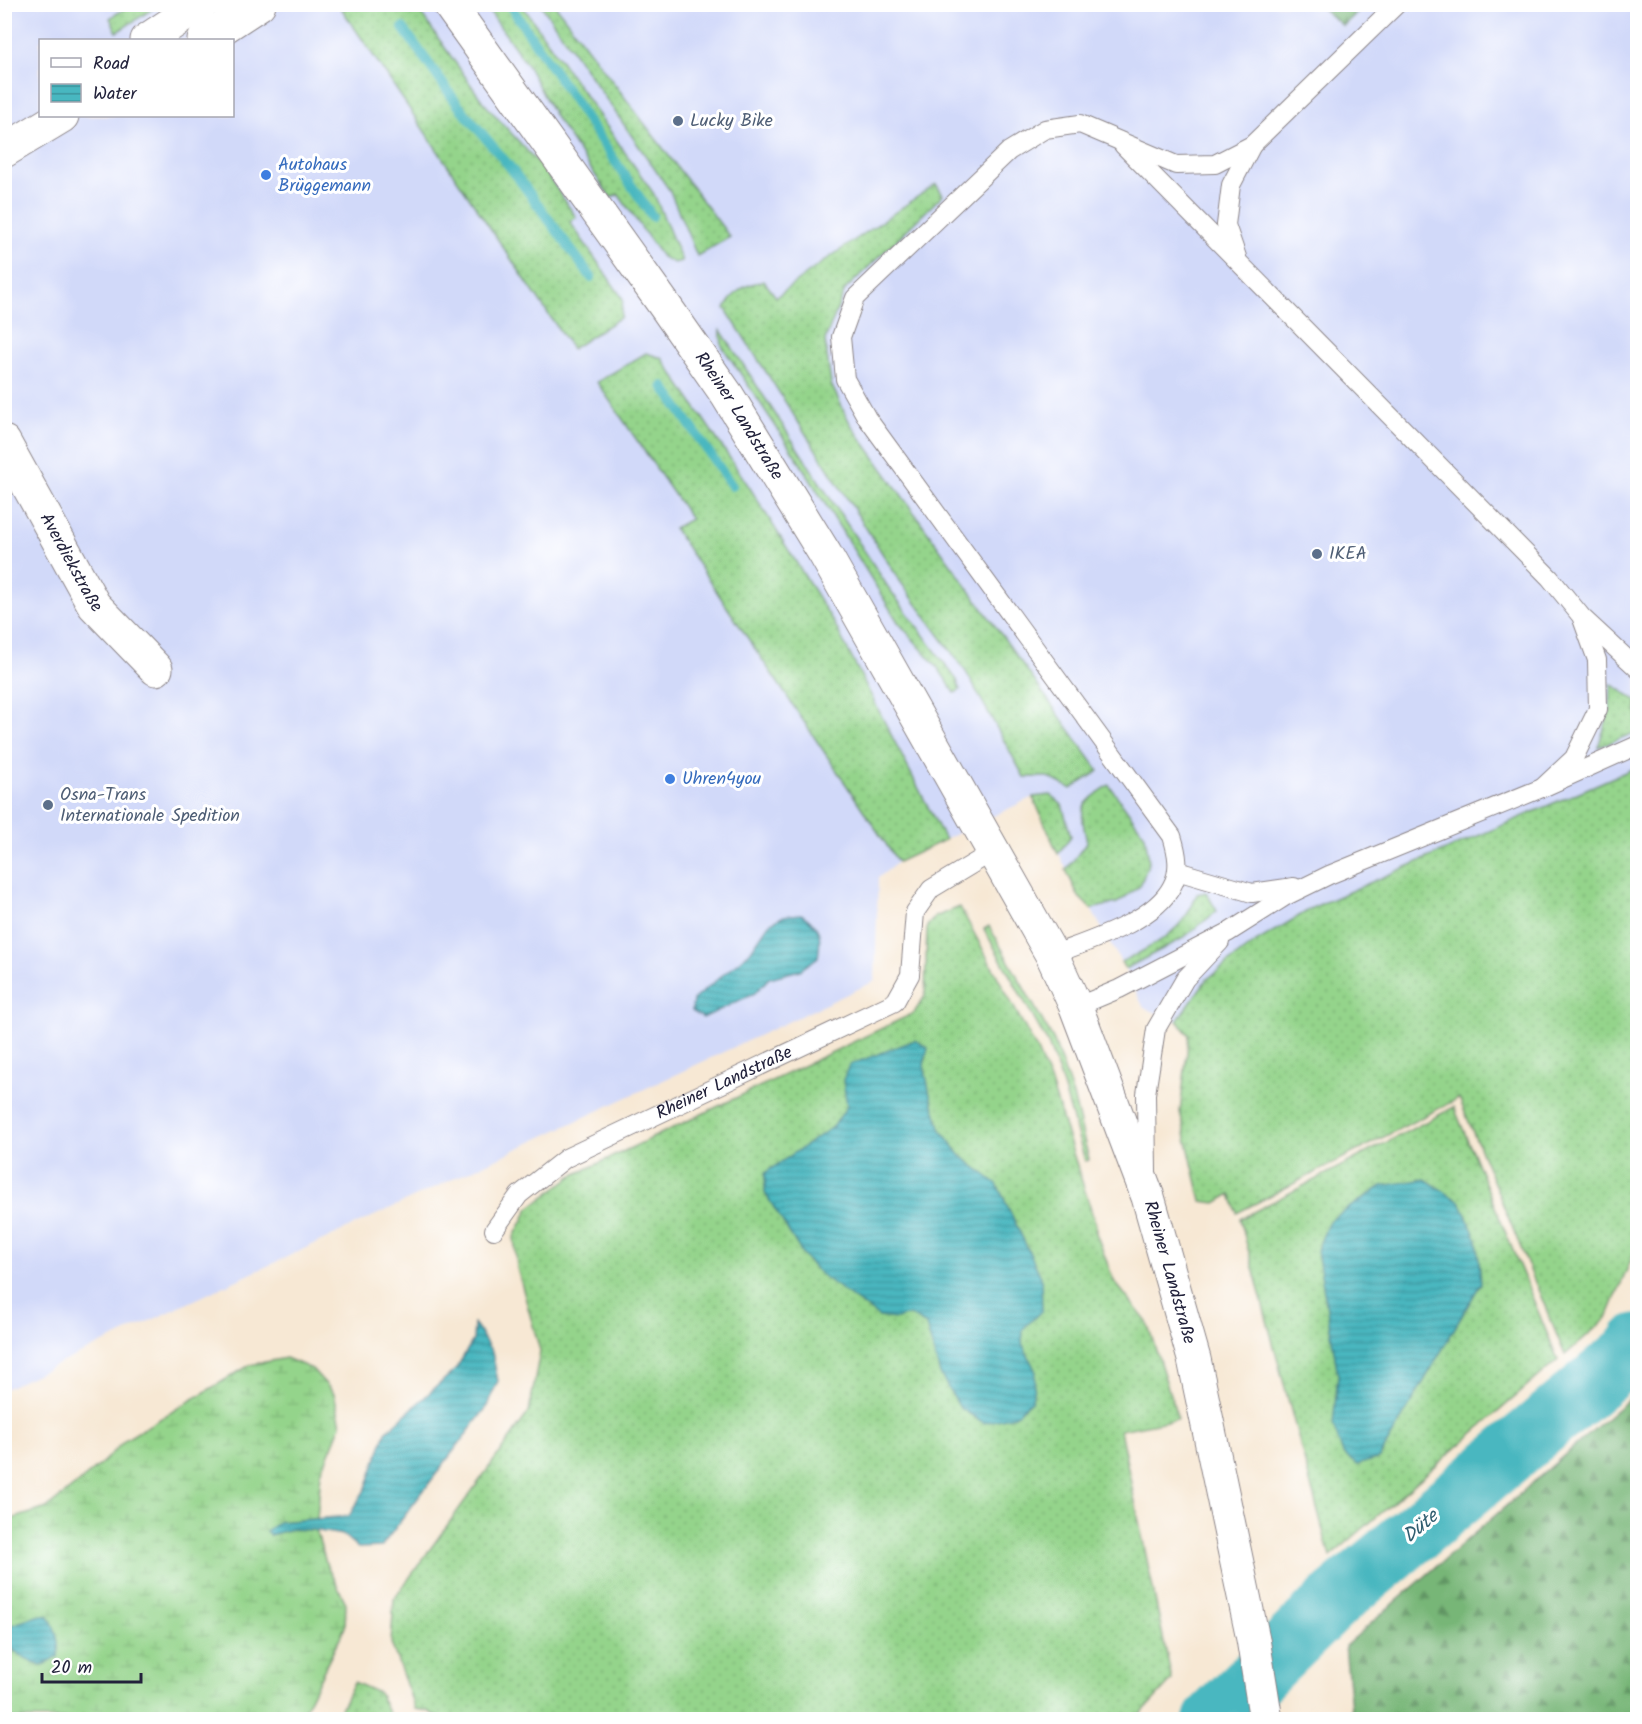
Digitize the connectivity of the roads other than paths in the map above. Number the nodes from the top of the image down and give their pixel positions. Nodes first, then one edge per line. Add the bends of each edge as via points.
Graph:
1 (201, 4) edge
2 (259, 4) edge
3 (449, 4) edge
4 (1397, 4) edge
5 (148, 39) edge
6 (206, 39) edge
7 (60, 117) edge
8 (1116, 138) junction
9 (1252, 145) junction
10 (4, 151) edge
11 (1238, 262) junction
12 (4, 442) edge
13 (1581, 616) junction
14 (156, 669) dead end
15 (1638, 669) edge
16 (1638, 745) edge
17 (1542, 788) junction
18 (994, 851) junction
19 (1176, 870) junction
20 (1329, 875) junction
21 (1229, 932) junction
22 (1052, 955) junction
23 (1076, 1007) junction
24 (1148, 1197) junction
25 (494, 1230) dead end
26 (1266, 1719) edge

1 - 5 street
2 - 6 street
3 - 18 street, Rheiner Landstraße via 727,395 825,554
4 - 9 lane
7 - 10 street
8 - 9 lane via 1176,165 1215,164
8 - 11 lane
8 - 19 lane via 1080,124 1045,129 1009,151 855,298 841,337 845,379 867,418 1172,836 1178,855
9 - 11 lane via 1231,185 1226,225
11 - 13 lane via 1550,578
12 - 14 street, Averdiekstraße via 94,605
13 - 15 lane
13 - 17 lane via 1597,660 1598,709 1574,758
16 - 17 lane
17 - 20 lane
18 - 22 street, Rheiner Landstraße
18 - 25 lane, Rheiner Landstraße via 931,889 915,912 910,975 895,1002 566,1158 519,1195
19 - 20 lane via 1252,893 1286,889
19 - 22 lane via 1173,885 1160,903 1128,925
20 - 21 lane via 1286,896
21 - 23 lane
21 - 24 lane via 1185,979 1156,1029 1146,1094
22 - 23 street, Rheiner Landstraße
23 - 24 street, Rheiner Landstraße
24 - 26 street, Rheiner Landstraße via 1194,1359

